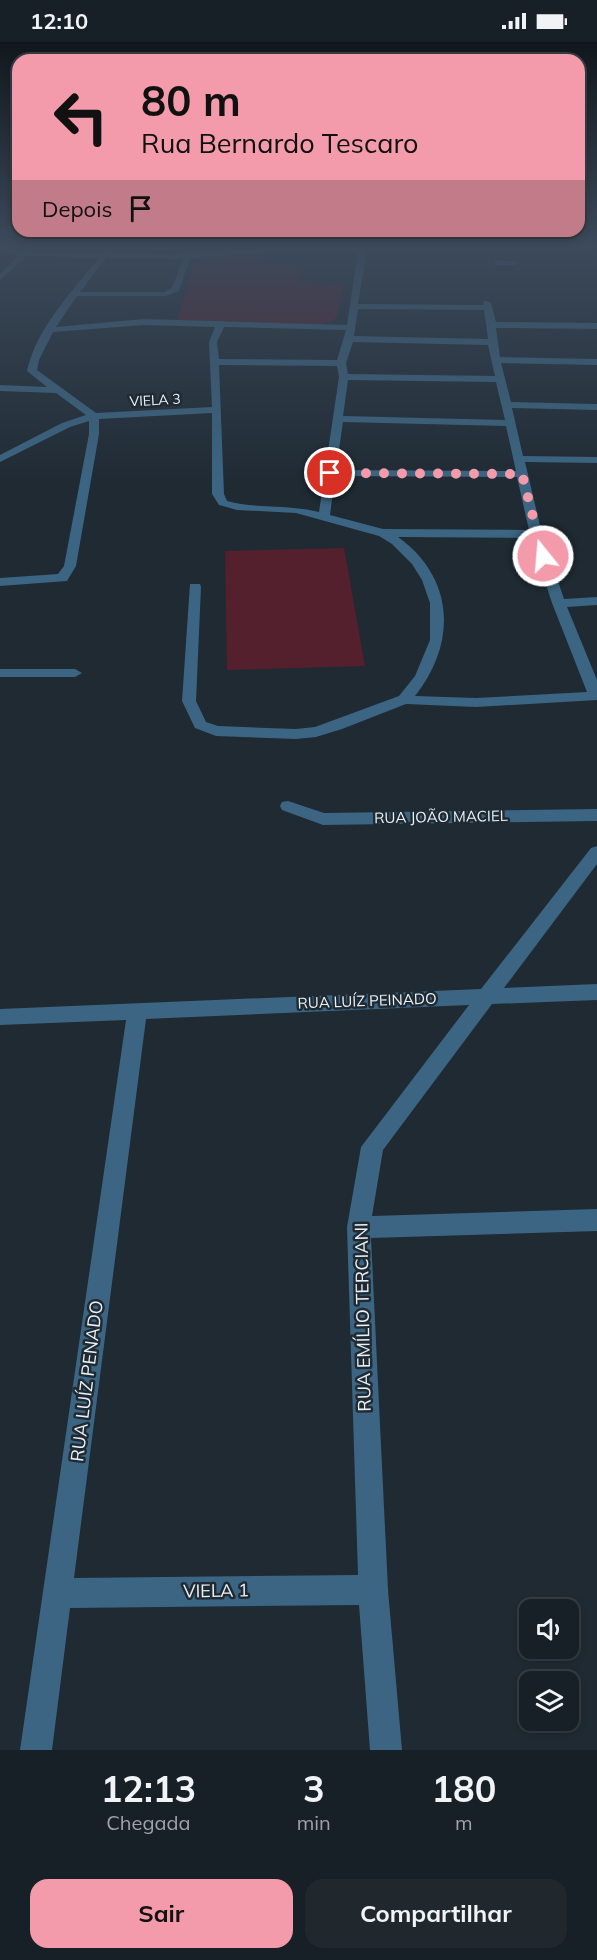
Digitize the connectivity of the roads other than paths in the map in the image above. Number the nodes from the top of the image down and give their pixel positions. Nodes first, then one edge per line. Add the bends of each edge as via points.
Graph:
1 (53, 325) edge
2 (112, 325) edge
3 (213, 325) edge
4 (220, 325) junction
5 (351, 325) edge
6 (492, 325) joint
7 (597, 326) edge
8 (351, 328) junction
9 (49, 330) junction
10 (349, 339) junction
11 (492, 342) junction
12 (498, 360) junction
13 (214, 362) junction
14 (597, 362) edge
15 (341, 363) junction
16 (344, 377) junction
17 (500, 379) junction
18 (0, 388) edge
19 (60, 390) junction
20 (507, 405) junction
21 (597, 407) edge
22 (217, 410) junction
23 (94, 416) junction
24 (338, 419) junction
25 (511, 423) junction
26 (0, 459) edge
27 (519, 459) junction
28 (597, 460) edge
29 (330, 473) junction
30 (522, 474) junction
31 (324, 516) junction
32 (383, 533) junction
33 (536, 534) junction
34 (0, 582) edge
35 (195, 586) dead end
36 (597, 601) edge
37 (558, 603) junction
38 (0, 673) edge
39 (75, 673) dead end
40 (596, 696) edge
41 (404, 699) junction
42 (288, 806) dead end
43 (597, 815) edge
44 (597, 852) edge
45 (597, 992) edge
46 (489, 996) junction
47 (137, 1011) junction
48 (0, 1017) edge
49 (597, 1220) edge
50 (359, 1227) junction
51 (373, 1590) junction
52 (59, 1593) junction
53 (36, 1750) edge
54 (386, 1750) edge

1 - 9 street
2 - 9 street
3 - 4 street
4 - 8 street
4 - 13 street via 213,342
5 - 8 street
6 - 7 street
6 - 11 street
8 - 10 street
9 - 19 street via 32,362 32,371
10 - 11 street
10 - 15 street
11 - 12 street
12 - 14 street
12 - 17 street
13 - 15 street
13 - 22 street
15 - 16 street
16 - 17 street
16 - 24 street
17 - 20 street
18 - 19 street
19 - 23 street
20 - 21 street
20 - 25 street
22 - 23 street, VIELA 3
22 - 31 street via 218,494 223,503
23 - 26 street, VIELA 3 via 66,425
23 - 34 street via 70,567 62,578
24 - 25 street
24 - 29 street
25 - 27 street
27 - 28 street
27 - 30 street
29 - 30 street
29 - 31 street
30 - 33 street
31 - 32 street
32 - 33 street
32 - 41 street via 417,562 437,603 437,640 423,677
33 - 37 street
35 - 41 street via 189,700 200,725 216,731 316,732
36 - 37 street
37 - 40 street
38 - 39 street
40 - 41 street via 484,703
42 - 43 street, RUA JOÃO MACIEL via 323,819
44 - 46 street, RUA EMÍLIO TERCIANI
45 - 46 street, RUA LUÍZ PEINADO
46 - 47 street, RUA LUÍZ PEINADO
46 - 50 street, RUA EMÍLIO TERCIANI via 372,1147
47 - 48 street, RUA LUÍZ PEINADO
47 - 52 street, RUA LUÍZ PENADO
49 - 50 street
50 - 51 street, RUA EMÍLIO TERCIANI
51 - 52 street, VIELA 1
51 - 54 street, RUA EMÍLIO TERCIANI
52 - 53 street, RUA LUÍZ PENADO

